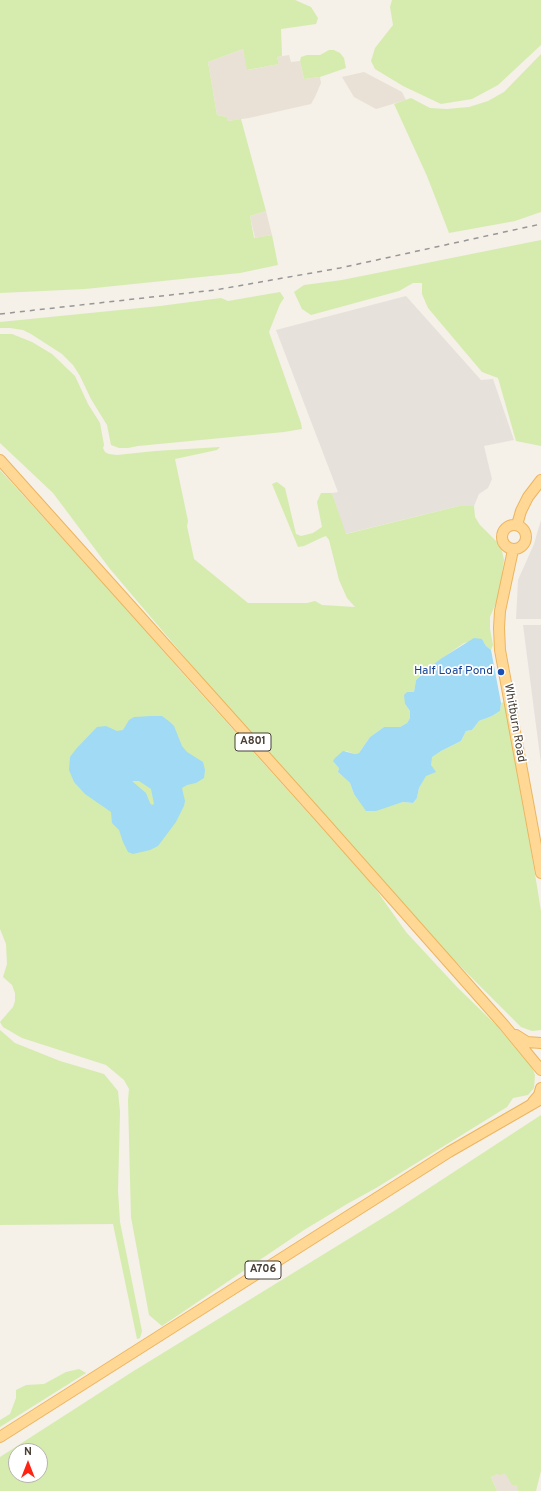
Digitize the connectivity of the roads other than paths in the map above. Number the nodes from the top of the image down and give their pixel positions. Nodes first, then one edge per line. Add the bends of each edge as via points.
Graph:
1 (0, 460) edge
2 (541, 480) edge
3 (516, 525) junction
4 (513, 550) junction
5 (541, 873) edge
6 (504, 1025) junction
7 (541, 1043) edge
8 (541, 1057) edge
9 (541, 1063) edge
10 (541, 1070) edge
11 (541, 1088) edge
12 (541, 1099) edge
13 (529, 1107) junction
14 (0, 1437) edge

1 - 6 main road, A801
2 - 3 main road via 528,497
3 - 4 main road via 524,530 526,540 522,546
3 - 4 main road via 506,527 502,534 505,546
4 - 5 main road, Whitburn Road via 500,611 500,650
6 - 7 main road, A801 via 527,1042
6 - 10 main road, A801
8 - 9 main road
11 - 13 main road, A706 via 539,1095
12 - 13 main road, A706
13 - 14 main road, A706 via 449,1152

